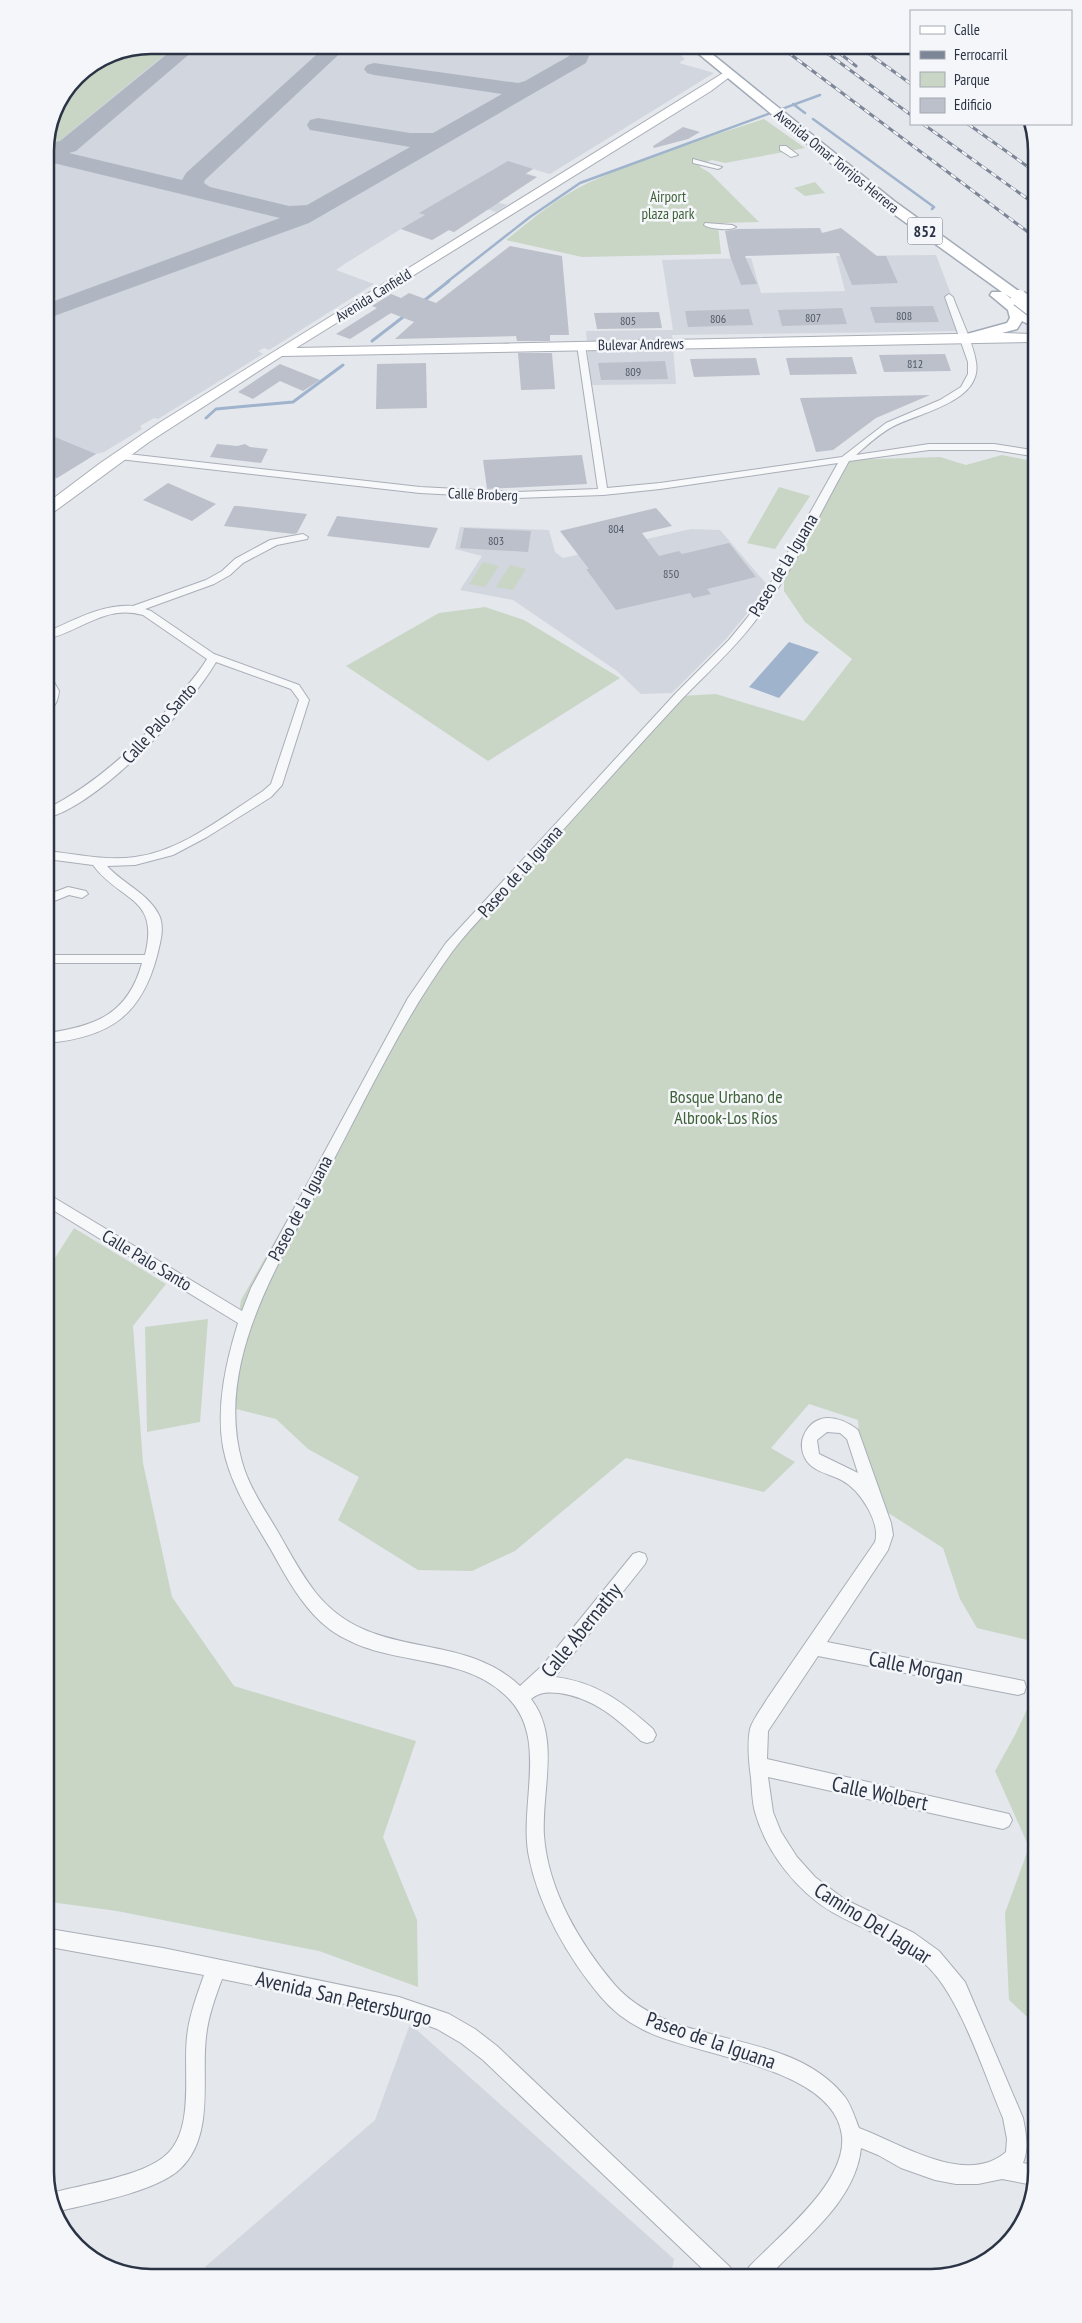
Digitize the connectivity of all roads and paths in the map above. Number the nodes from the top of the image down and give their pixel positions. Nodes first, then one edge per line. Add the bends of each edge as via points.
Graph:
1 (705, 54) edge
2 (717, 54) edge
3 (728, 73) junction
4 (747, 88) junction
5 (707, 89) junction
6 (765, 98) junction
7 (789, 117) junction
8 (783, 148) dead end
9 (794, 155) dead end
10 (700, 159) dead end
11 (721, 166) dead end
12 (708, 225) dead end
13 (732, 227) dead end
14 (949, 297) dead end
15 (1023, 299) edge
16 (1028, 312) edge
17 (1028, 329) edge
18 (312, 333) junction
19 (967, 337) junction
20 (1003, 337) junction
21 (1028, 338) edge
22 (581, 346) junction
23 (320, 351) junction
24 (278, 352) junction
25 (1028, 452) edge
26 (119, 456) junction
27 (846, 458) junction
28 (603, 492) junction
29 (54, 505) edge
30 (303, 537) dead end
31 (135, 609) junction
32 (54, 633) edge
33 (214, 657) junction
34 (54, 810) edge
35 (54, 856) edge
36 (97, 861) junction
37 (82, 894) dead end
38 (54, 897) edge
39 (54, 959) edge
40 (150, 959) junction
41 (54, 1037) edge
42 (54, 1204) edge
43 (245, 1320) junction
44 (883, 1524) junction
45 (639, 1559) dead end
46 (814, 1647) junction
47 (537, 1684) junction
48 (1018, 1687) dead end
49 (518, 1698) junction
50 (647, 1735) dead end
51 (758, 1766) junction
52 (1003, 1820) dead end
53 (54, 1939) edge
54 (216, 1968) junction
55 (852, 2135) junction
56 (1002, 2169) junction
57 (1028, 2174) edge
58 (58, 2201) edge
59 (718, 2269) edge
60 (761, 2269) edge

1 - 3 main road, Avenida Omar Torrijos Herrera / 852
2 - 6 main road, Avenida Omar Torrijos Herrera / 852
3 - 4 main road, Avenida Omar Torrijos Herrera / 852
3 - 5 main road, Avenida Canfield
4 - 5 main road via 728,84
4 - 6 main road, Avenida Omar Torrijos Herrera / 852
5 - 18 main road, Avenida Canfield
6 - 7 main road, Avenida Omar Torrijos Herrera / 852
7 - 15 main road, Avenida Omar Torrijos Herrera / 852 via 874,178
7 - 15 main road, Avenida Omar Torrijos Herrera / 852 via 834,160 842,176 894,218
8 - 9 street
10 - 11 street
12 - 13 street
14 - 19 street
15 - 16 main road
15 - 19 main road via 1012,326
17 - 20 main road, Bulevar Andrews
18 - 23 main road via 310,339
18 - 24 main road, Avenida Canfield
19 - 20 main road, Bulevar Andrews
19 - 22 main road, Bulevar Andrews
19 - 27 street via 972,371 965,389 889,425
20 - 21 main road, Bulevar Andrews
22 - 23 main road, Bulevar Andrews
22 - 28 street
23 - 24 main road, Bulevar Andrews
24 - 26 main road, Avenida Canfield
25 - 27 street, Calle Broberg via 957,446
26 - 28 street, Calle Broberg via 450,493
26 - 29 main road, Avenida Canfield
27 - 28 street, Calle Broberg
27 - 43 street, Paseo de la Iguana via 769,595 745,627 450,946 434,968 363,1090 256,1292
30 - 31 street via 274,542 210,582
31 - 32 street via 108,611
31 - 33 street via 147,613
33 - 34 street, Calle Palo Santo via 141,748 101,782
33 - 36 street via 291,685 303,696 274,788 172,851 136,861
35 - 36 street
36 - 40 street via 113,881 151,913 156,928
37 - 38 street via 68,891
39 - 40 street
40 - 41 street via 140,988 119,1014 92,1029
42 - 43 street, Calle Palo Santo
43 - 49 street, Paseo de la Iguana via 230,1384 232,1453 240,1479 304,1593 323,1614 354,1635 380,1645 480,1669 500,1680
44 - 44 street, Camino Del Jaguar via 857,1482 813,1459 809,1439 818,1428 834,1425 853,1435
44 - 46 street, Camino Del Jaguar via 885,1536 882,1545
45 - 47 street, Calle Abernathy
46 - 48 street, Calle Morgan
46 - 51 street, Camino Del Jaguar via 759,1729
47 - 49 street, Calle Abernathy
47 - 50 street via 565,1686 598,1695 618,1708
49 - 55 street, Paseo de la Iguana via 527,1708 538,1742 535,1834 540,1867 571,1941 588,1964 625,2008 660,2027 776,2060 823,2088 842,2108
51 - 52 street, Calle Wolbert
51 - 56 street, Camino Del Jaguar via 764,1812 775,1838 808,1883 838,1905 907,1940 932,1958 958,1988 1014,2118 1016,2157
53 - 54 street, Avenida San Petersburgo
54 - 58 street via 196,2036 194,2114 187,2143 173,2162 150,2175
54 - 59 street, Avenida San Petersburgo via 399,2006 442,2021 468,2036 490,2053
55 - 56 street via 935,2170 978,2174
55 - 60 street via 846,2172 831,2195
56 - 57 street

